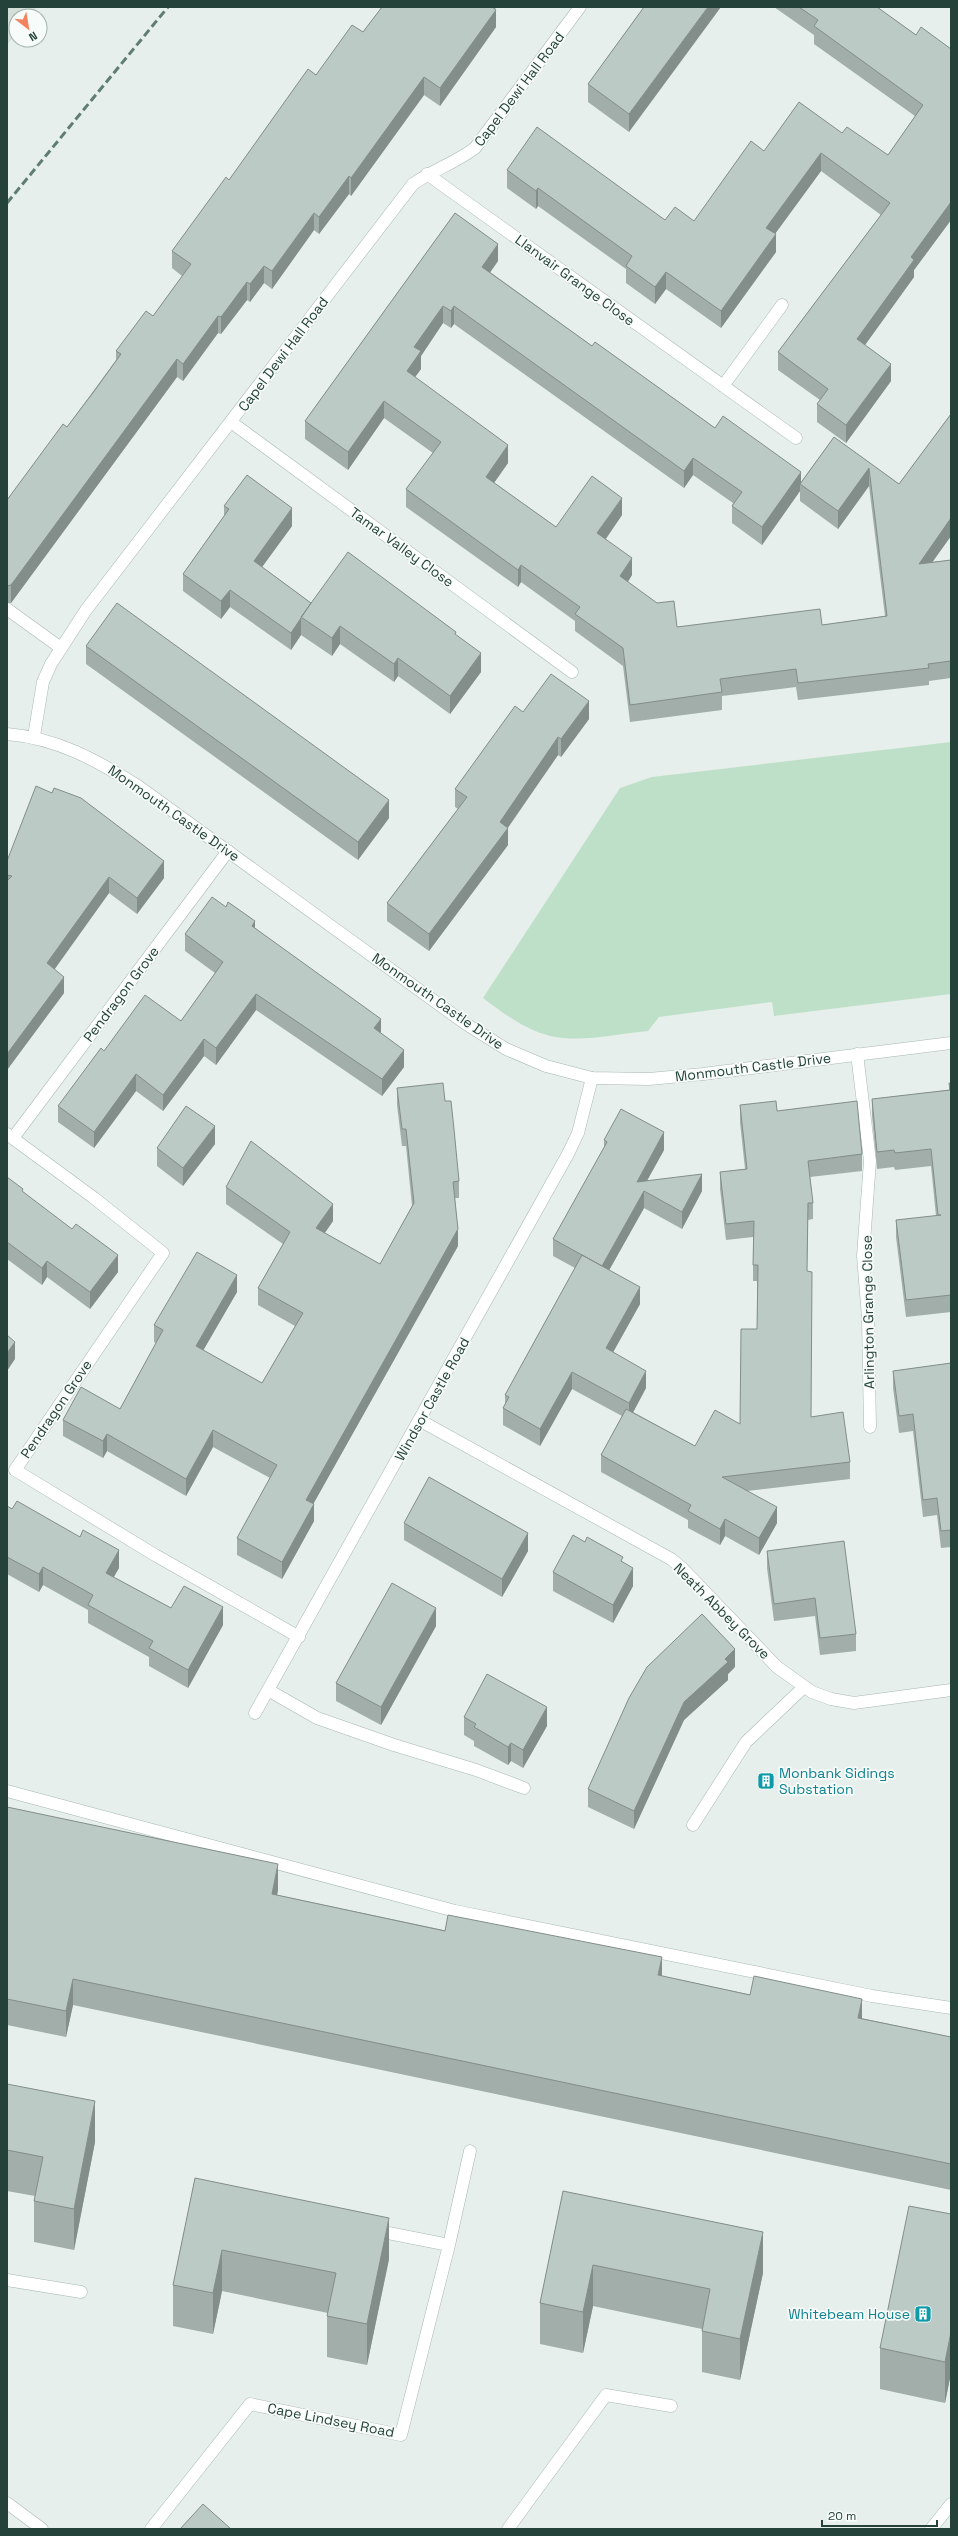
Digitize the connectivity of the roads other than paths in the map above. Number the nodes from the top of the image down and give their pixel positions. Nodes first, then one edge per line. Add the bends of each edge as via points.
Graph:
1 (580, 7) edge
2 (427, 174) junction
3 (782, 305) dead end
4 (723, 386) junction
5 (231, 422) junction
6 (796, 438) dead end
7 (7, 609) edge
8 (61, 648) junction
9 (572, 672) dead end
10 (7, 734) edge
11 (34, 736) junction
12 (228, 850) junction
13 (951, 1043) edge
14 (856, 1054) junction
15 (592, 1078) junction
16 (10, 1136) edge
17 (421, 1420) junction
18 (870, 1427) dead end
19 (11, 1470) edge
20 (298, 1637) junction
21 (804, 1687) junction
22 (268, 1690) junction
23 (951, 1690) edge
24 (255, 1713) dead end
25 (524, 1788) dead end
26 (7, 1791) edge
27 (693, 1825) dead end
28 (951, 2008) edge
29 (470, 2151) dead end
30 (365, 2229) edge
31 (449, 2245) junction
32 (7, 2280) edge
33 (81, 2292) dead end
34 (671, 2406) dead end
35 (7, 2503) edge
36 (951, 2504) edge
37 (42, 2529) edge
38 (151, 2529) edge
39 (508, 2529) edge
40 (931, 2529) edge

1 - 2 street, Capel Dewi Hall Road via 475,148 461,159
2 - 4 street, Llanvair Grange Close
2 - 5 street, Capel Dewi Hall Road via 413,184
3 - 4 street
4 - 6 street, Llanvair Grange Close
5 - 8 street, Capel Dewi Hall Road via 86,610
5 - 9 street, Tamar Valley Close
7 - 8 street
8 - 11 street, Capel Dewi Hall Road via 43,682
10 - 11 street, Monmouth Castle Drive
11 - 12 street, Monmouth Castle Drive via 69,748 103,764
12 - 15 street, Monmouth Castle Drive via 466,1024 506,1049 546,1066
12 - 16 street, Pendragon Grove
13 - 14 street, Monmouth Castle Drive
14 - 15 street, Monmouth Castle Drive via 662,1077
14 - 18 street, Arlington Grange Close via 870,1161 863,1256 868,1318
15 - 17 street, Windsor Castle Road via 583,1118 568,1154
16 - 19 street, Pendragon Grove via 163,1253
17 - 20 street, Windsor Castle Road
17 - 21 street, Neath Abbey Grove via 671,1559 777,1667
19 - 20 street, Pendragon Grove
20 - 22 street, Windsor Castle Road
21 - 23 street, Neath Abbey Grove via 830,1699 854,1703
21 - 27 street via 746,1742
22 - 24 street, Windsor Castle Road
22 - 25 street via 317,1718
26 - 28 street via 455,1911 872,1996
29 - 31 street, Cape Lindsey Road
30 - 31 street
31 - 38 street, Cape Lindsey Road via 400,2435 250,2404
32 - 33 street
34 - 39 street via 606,2395
35 - 37 street
36 - 40 street

